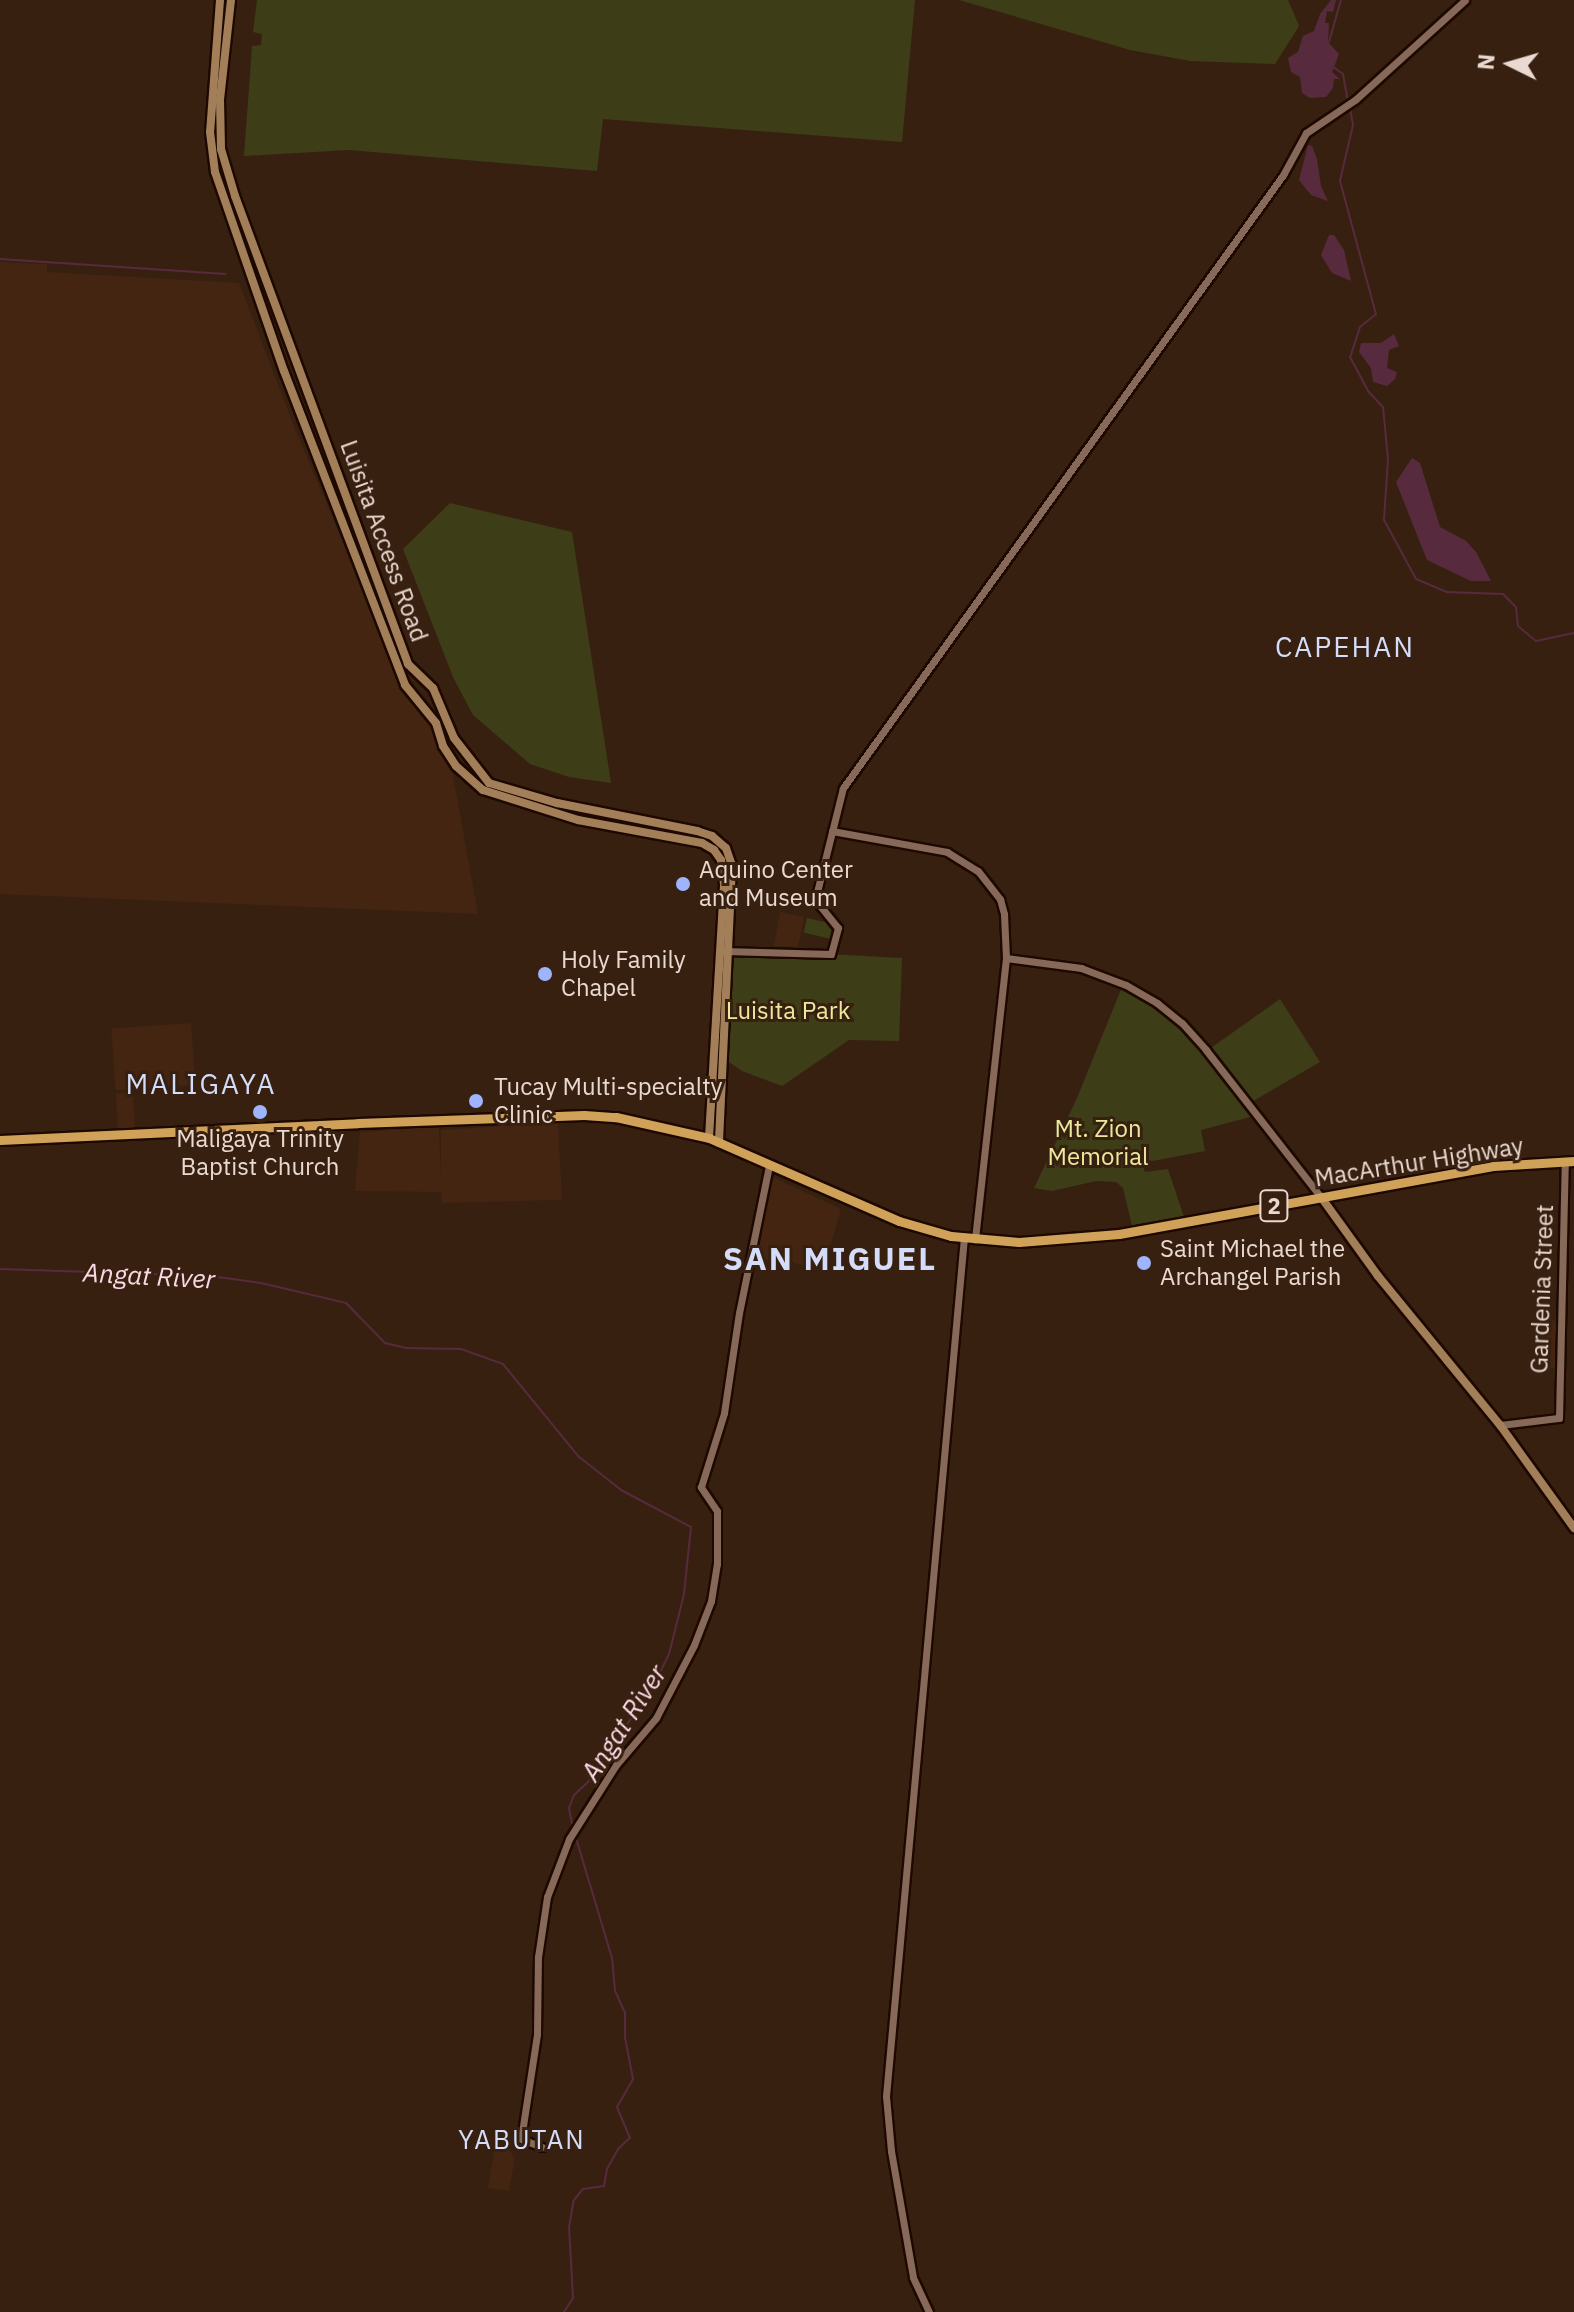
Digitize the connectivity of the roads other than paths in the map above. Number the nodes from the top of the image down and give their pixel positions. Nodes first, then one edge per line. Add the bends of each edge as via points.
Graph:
1 (220, 0) edge
2 (231, 0) edge
3 (1465, 0) edge
4 (832, 831) junction
5 (722, 951) junction
6 (1006, 958) junction
7 (709, 1138) junction
8 (0, 1140) edge
9 (719, 1143) junction
10 (1570, 1161) edge
11 (769, 1165) junction
12 (1321, 1197) junction
13 (969, 1238) junction
14 (1500, 1425) junction
15 (1574, 1528) edge
16 (542, 2147) dead end
17 (929, 2312) edge

1 - 5 main road, Luisita Access Road via 210,132 215,172 284,371 405,685 436,723 449,758 483,790 578,820 702,843 714,850 724,869
2 - 5 main road, Luisita Access Road via 220,100 221,149 408,664 433,688 454,738 489,783 557,803 697,831 726,848 732,865
3 - 4 street via 1347,106 1310,131 843,788
4 - 5 street via 815,900 838,928 831,954
4 - 6 street via 921,845 968,862 1000,899
5 - 7 main road, Luisita Access Road
5 - 9 main road, Luisita Access Road
6 - 12 street via 1081,968 1157,1003 1206,1050
6 - 13 street
7 - 8 highway, MacArthur Highway / 2 via 634,1120 584,1115
7 - 9 highway, MacArthur Highway / 2
9 - 11 highway, MacArthur Highway / 2
10 - 12 highway, MacArthur Highway / 2 via 1480,1168
10 - 14 street, Gardenia Street via 1559,1418
11 - 13 highway, MacArthur Highway / 2 via 899,1221
11 - 16 street via 724,1413 701,1487 717,1511 711,1601 656,1718 616,1765 581,1820 550,1885 521,2139
12 - 13 highway, MacArthur Highway / 2 via 1091,1238
12 - 14 main road via 1387,1288
13 - 17 street via 886,2096 913,2277
14 - 15 main road

